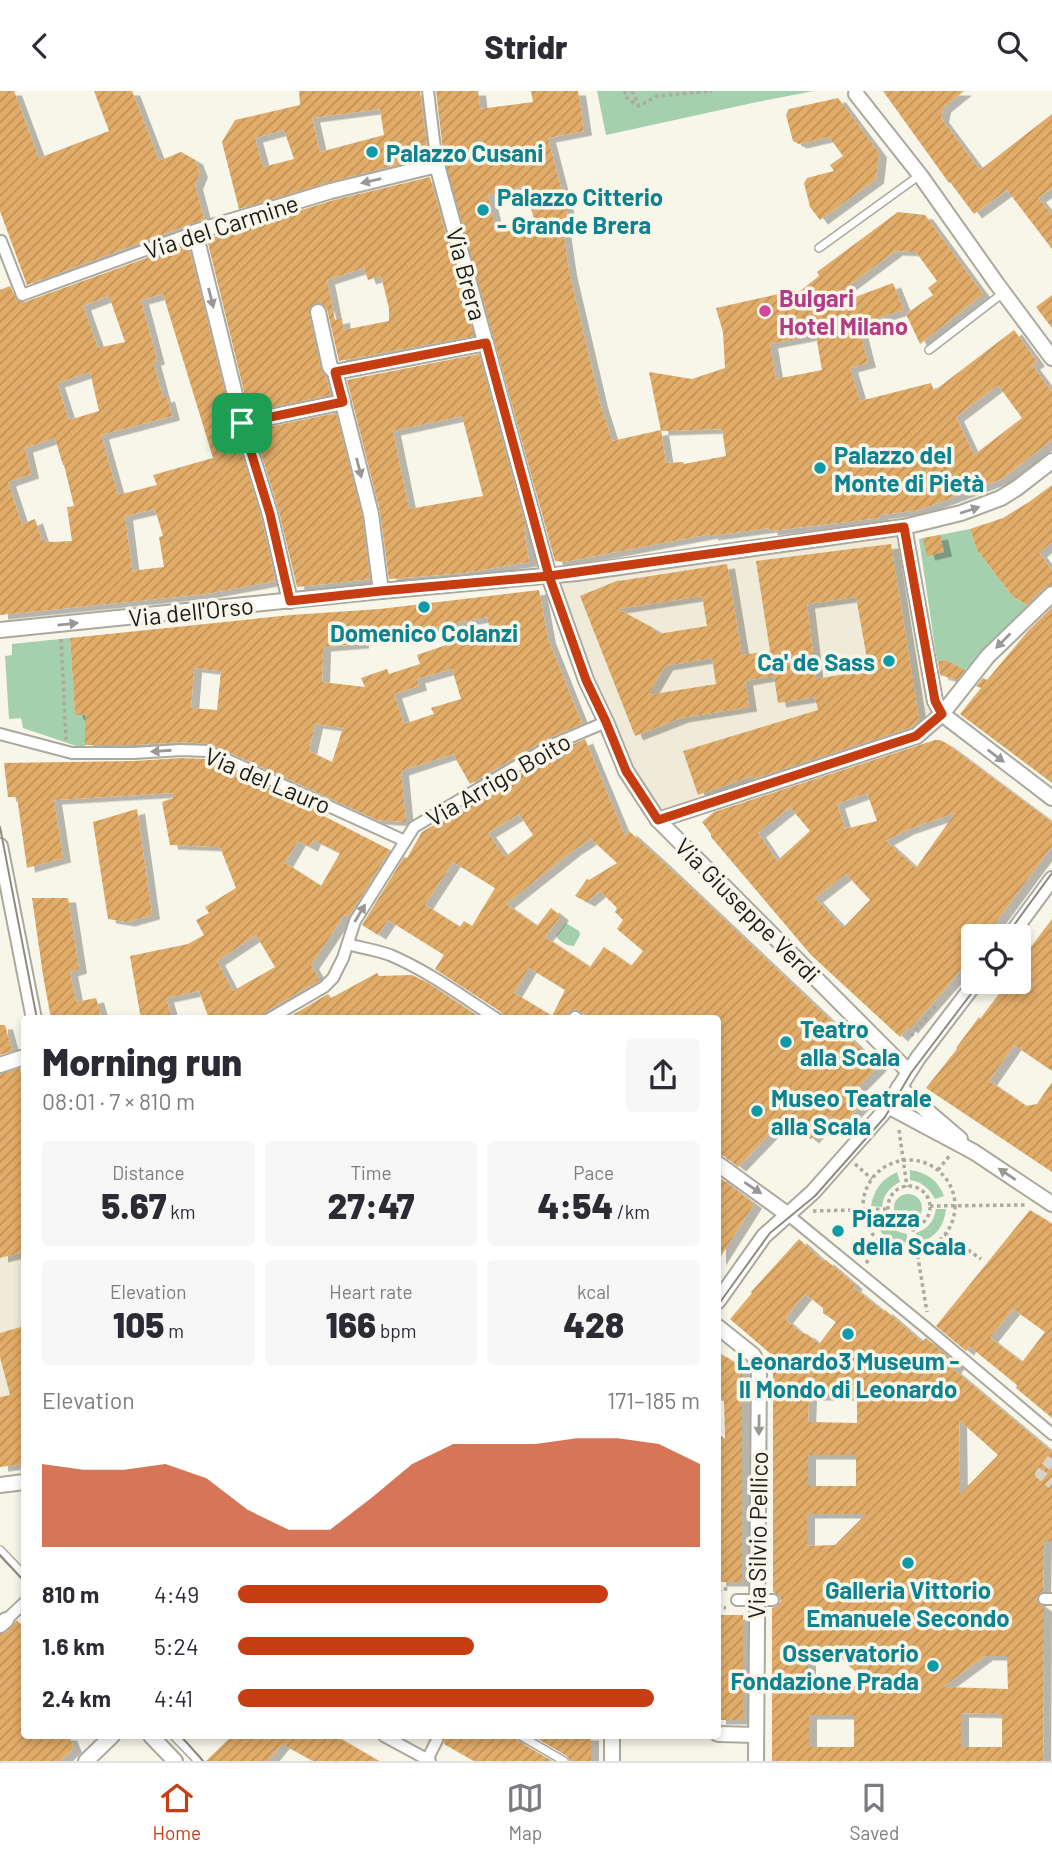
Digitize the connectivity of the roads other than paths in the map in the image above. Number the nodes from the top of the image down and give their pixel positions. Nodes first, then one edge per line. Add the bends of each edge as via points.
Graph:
1 (428, 91) edge
2 (856, 94) dead end
3 (438, 165) junction
4 (920, 175) junction
5 (195, 232) junction
6 (0, 241) edge
7 (819, 248) dead end
8 (1003, 293) junction
9 (318, 312) dead end
10 (486, 343) junction
11 (929, 350) dead end
12 (1052, 358) edge
13 (335, 372) junction
14 (343, 402) junction
15 (242, 423) junction
16 (1052, 461) edge
17 (904, 527) junction
18 (549, 576) junction
19 (381, 591) junction
20 (1052, 594) edge
21 (290, 601) junction
22 (0, 630) edge
23 (942, 714) junction
24 (606, 722) junction
25 (0, 734) edge
26 (1052, 799) edge
27 (658, 820) junction
28 (405, 841) junction
29 (0, 846) edge
30 (1052, 879) edge
31 (1019, 924) edge
32 (348, 944) junction
33 (967, 994) edge
34 (33, 1015) edge
35 (276, 1015) edge
36 (491, 1015) edge
37 (21, 1058) edge
38 (0, 1065) edge
39 (908, 1072) junction
40 (899, 1087) junction
41 (888, 1106) junction
42 (974, 1152) junction
43 (721, 1166) edge
44 (1046, 1200) edge
45 (787, 1214) junction
46 (721, 1297) edge
47 (926, 1325) junction
48 (721, 1329) edge
49 (911, 1332) dead end
50 (1052, 1434) edge
51 (21, 1482) edge
52 (0, 1485) edge
53 (0, 1550) edge
54 (21, 1571) edge
55 (21, 1606) edge
56 (3, 1623) edge
57 (721, 1734) edge
58 (756, 1734) junction
59 (109, 1739) edge
60 (154, 1739) edge
61 (177, 1739) edge
62 (388, 1739) edge
63 (526, 1739) edge
64 (612, 1739) edge
65 (437, 1740) dead end
66 (412, 1757) edge
67 (429, 1760) edge
68 (86, 1761) edge
69 (175, 1761) edge
70 (198, 1761) edge
71 (564, 1761) edge
72 (612, 1761) edge
73 (756, 1761) edge

1 - 3 street, Via Brera
2 - 4 street
3 -> 5 street, Via del Carmine
3 - 10 street, Via Brera
4 - 7 lane
4 - 8 street
5 - 6 street, Via del Carmine via 22,295
5 -> 15 street
8 - 11 lane
8 - 12 street
9 - 13 street
10 - 13 street
10 - 18 street, Via Brera
13 - 14 street
14 - 15 street
14 -> 19 street via 371,515
15 - 21 street
17 -> 16 street, Via dell'Orso via 1001,498
17 - 18 street, Via dell'Orso
17 - 23 street via 935,701
18 - 19 street, Via dell'Orso
18 - 24 street, Via Giuseppe Verdi
19 - 21 street, Via dell'Orso
20 -> 23 street via 988,656
22 -> 21 street, Via dell'Orso
23 -> 26 street
23 - 27 street via 916,736
24 - 27 street, Via Giuseppe Verdi via 626,771
24 - 28 street, Via Arrigo Boito via 552,745 474,790 414,827
28 -> 25 street, Via del Lauro via 208,751 72,753
27 - 39 street, Via Giuseppe Verdi
32 -> 28 street, Via Arrigo Boito via 355,921
29 - 34 street
30 - 31 street
32 - 35 street, Via Arrigo Boito via 339,969 324,987
32 - 36 street via 391,956
33 - 39 street
37 - 38 street
39 - 40 street
40 - 41 street
40 - 42 street
41 - 42 street
41 - 45 street via 828,1176
44 -> 42 street
43 -> 45 street
45 - 46 street via 764,1237
45 - 47 street
47 - 49 street
47 - 50 street
48 -> 58 street, Via Silvio Pellico via 753,1355 759,1367
51 - 52 street
53 - 54 lane
55 - 56 street
57 - 58 street
58 - 73 street, Via Silvio Pellico
59 - 68 street
60 - 69 street
61 - 70 lane
62 - 66 street
63 - 71 lane
64 - 72 street
65 - 67 street
66 - 67 street

